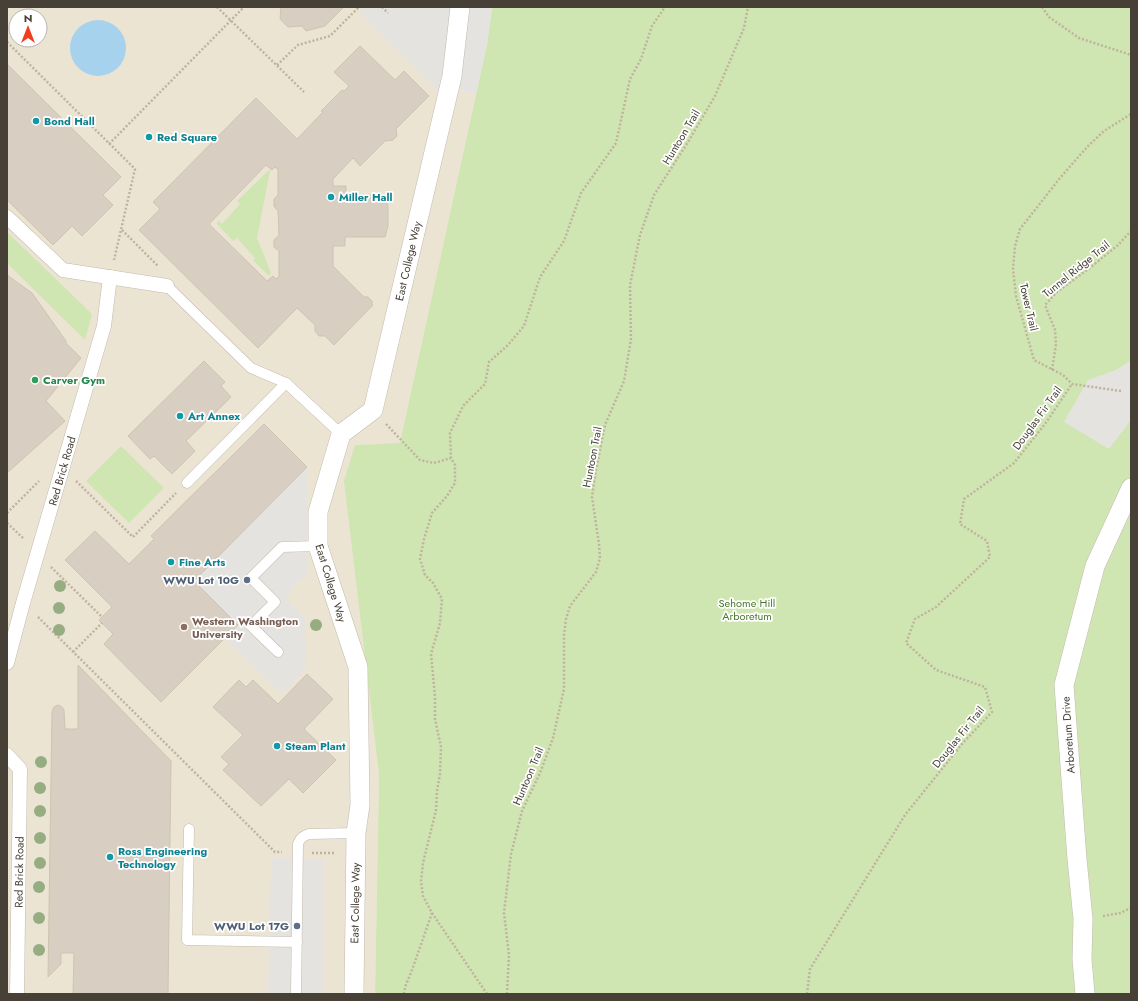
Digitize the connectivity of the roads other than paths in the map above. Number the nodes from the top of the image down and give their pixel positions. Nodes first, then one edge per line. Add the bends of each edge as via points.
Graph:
1 (460, 7) edge
2 (7, 217) edge
3 (110, 277) junction
4 (167, 286) joint
5 (286, 383) junction
6 (341, 434) junction
7 (187, 483) road end
8 (1131, 488) edge
9 (318, 546) junction
10 (278, 652) dead end
11 (7, 663) edge
12 (7, 755) edge
13 (189, 829) dead end
14 (356, 833) junction
15 (297, 942) junction
16 (17, 994) edge
17 (296, 994) edge
18 (354, 994) edge
19 (1085, 994) edge

1 - 6 street, East College Way via 452,76 373,410
2 - 3 street via 63,270
3 - 4 street
3 - 11 street, Red Brick Road via 104,326
4 - 5 lane via 251,368
5 - 6 lane
5 - 7 lane
6 - 9 street, East College Way via 318,512
8 - 19 street, Arboretum Drive via 1094,566 1064,685 1083,919 1082,959
9 - 10 lane via 282,547 251,578 275,602 251,626
9 - 14 street, East College Way via 358,667 360,805
12 - 16 street, Red Brick Road via 20,769
13 - 15 lane via 187,940
14 - 15 lane via 310,834 300,839
14 - 18 street, East College Way
15 - 17 lane

